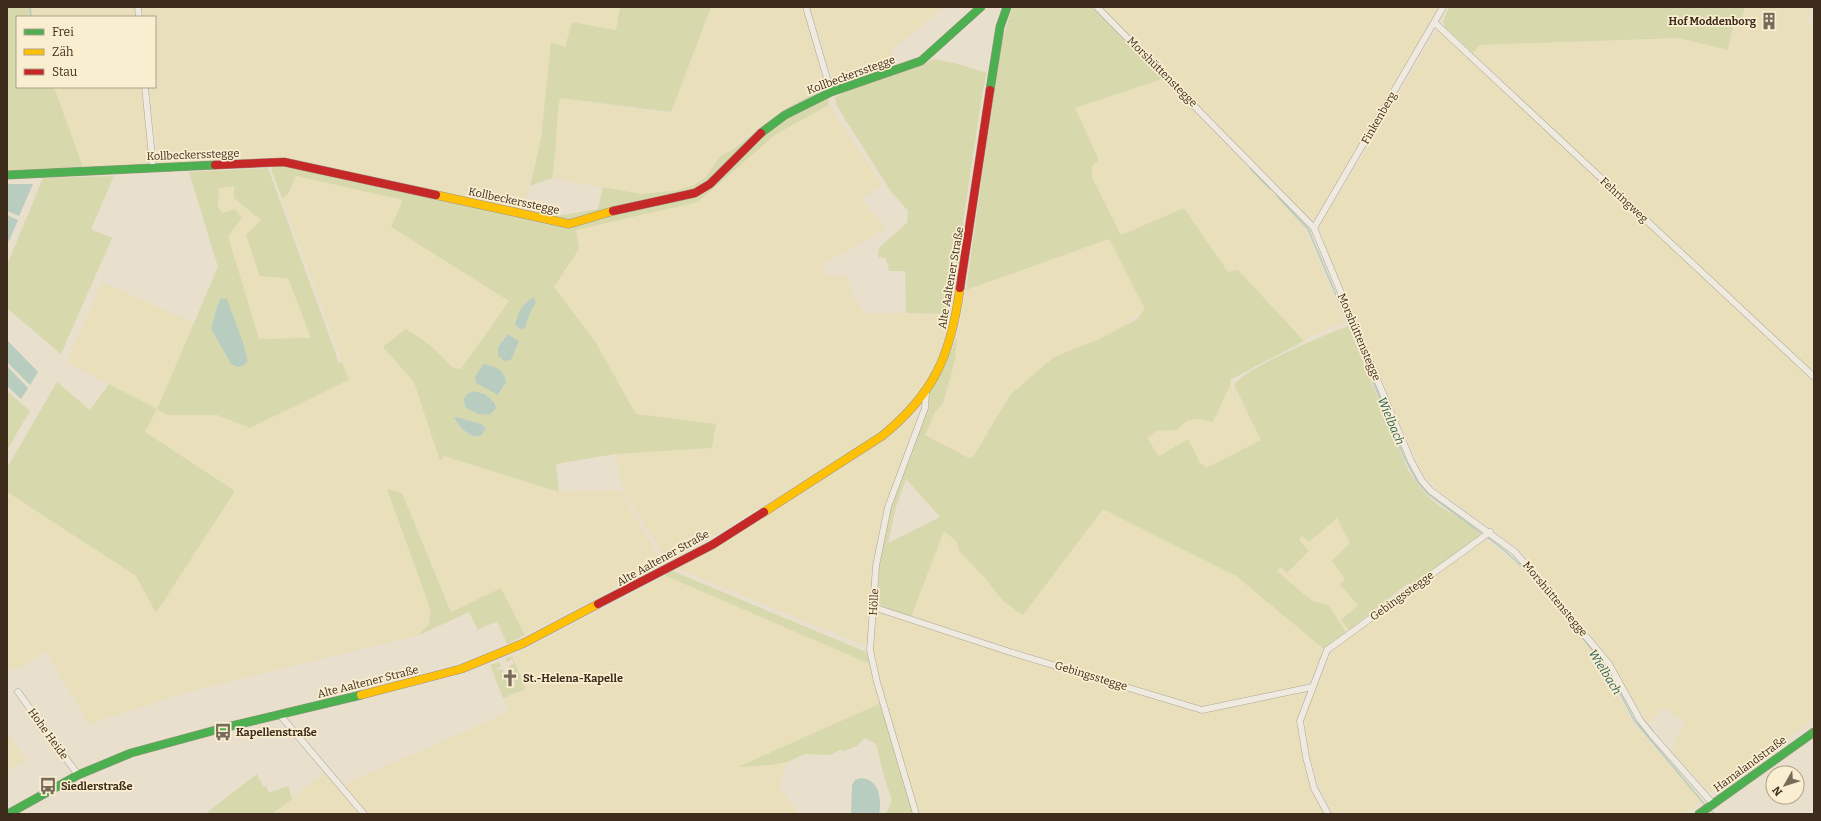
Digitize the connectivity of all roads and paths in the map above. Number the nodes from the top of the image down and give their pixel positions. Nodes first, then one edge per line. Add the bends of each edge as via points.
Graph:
1 (806, 7) edge
2 (981, 7) edge
3 (1007, 7) edge
4 (1098, 7) edge
5 (1443, 7) edge
6 (1435, 23) junction
7 (145, 88) edge
8 (830, 92) junction
9 (153, 167) junction
10 (7, 175) edge
11 (1314, 228) junction
12 (1814, 377) edge
13 (926, 392) junction
14 (1490, 532) junction
15 (873, 607) junction
16 (1312, 687) junction
17 (18, 692) dead end
18 (280, 715) junction
19 (1814, 732) edge
20 (78, 775) junction
21 (1707, 808) edge
22 (8, 814) edge
23 (364, 814) edge
24 (916, 814) edge
25 (1328, 814) edge

1 - 8 street
2 - 8 street, Kollbeckersstegge via 921,61
3 - 13 street, Alte Aaltener Straße via 1000,26 955,325 939,370
4 - 11 street, Morshüttenstegge
5 - 6 street, Finkenberg
6 - 11 street, Finkenberg
6 - 12 street, Fehringweg
7 - 9 street
8 - 9 street, Kollbeckersstegge via 785,115 710,184 695,193 632,206 569,224 284,162
9 - 10 street, Kollbeckersstegge
11 - 14 street, Morshüttenstegge via 1416,472 1431,491
13 - 15 street, Hölle via 925,408 888,507 876,566
13 - 18 street, Alte Aaltener Straße via 897,424 882,436 712,545 530,641 461,669
14 - 16 street, Gebingsstegge via 1327,650
14 - 21 street, Morshüttenstegge via 1515,552 1609,664 1640,720 1678,766
15 - 16 street, Gebingsstegge via 1010,652 1202,710
15 - 24 street, Hölle via 870,650
16 - 25 street, Gebingsstegge via 1300,721 1314,788
17 - 20 street, Hohe Heide
18 - 20 street, Alte Aaltener Straße via 131,753
18 - 23 street
19 - 21 street, Hamalandstraße
20 - 22 street, Alte Aaltener Straße

